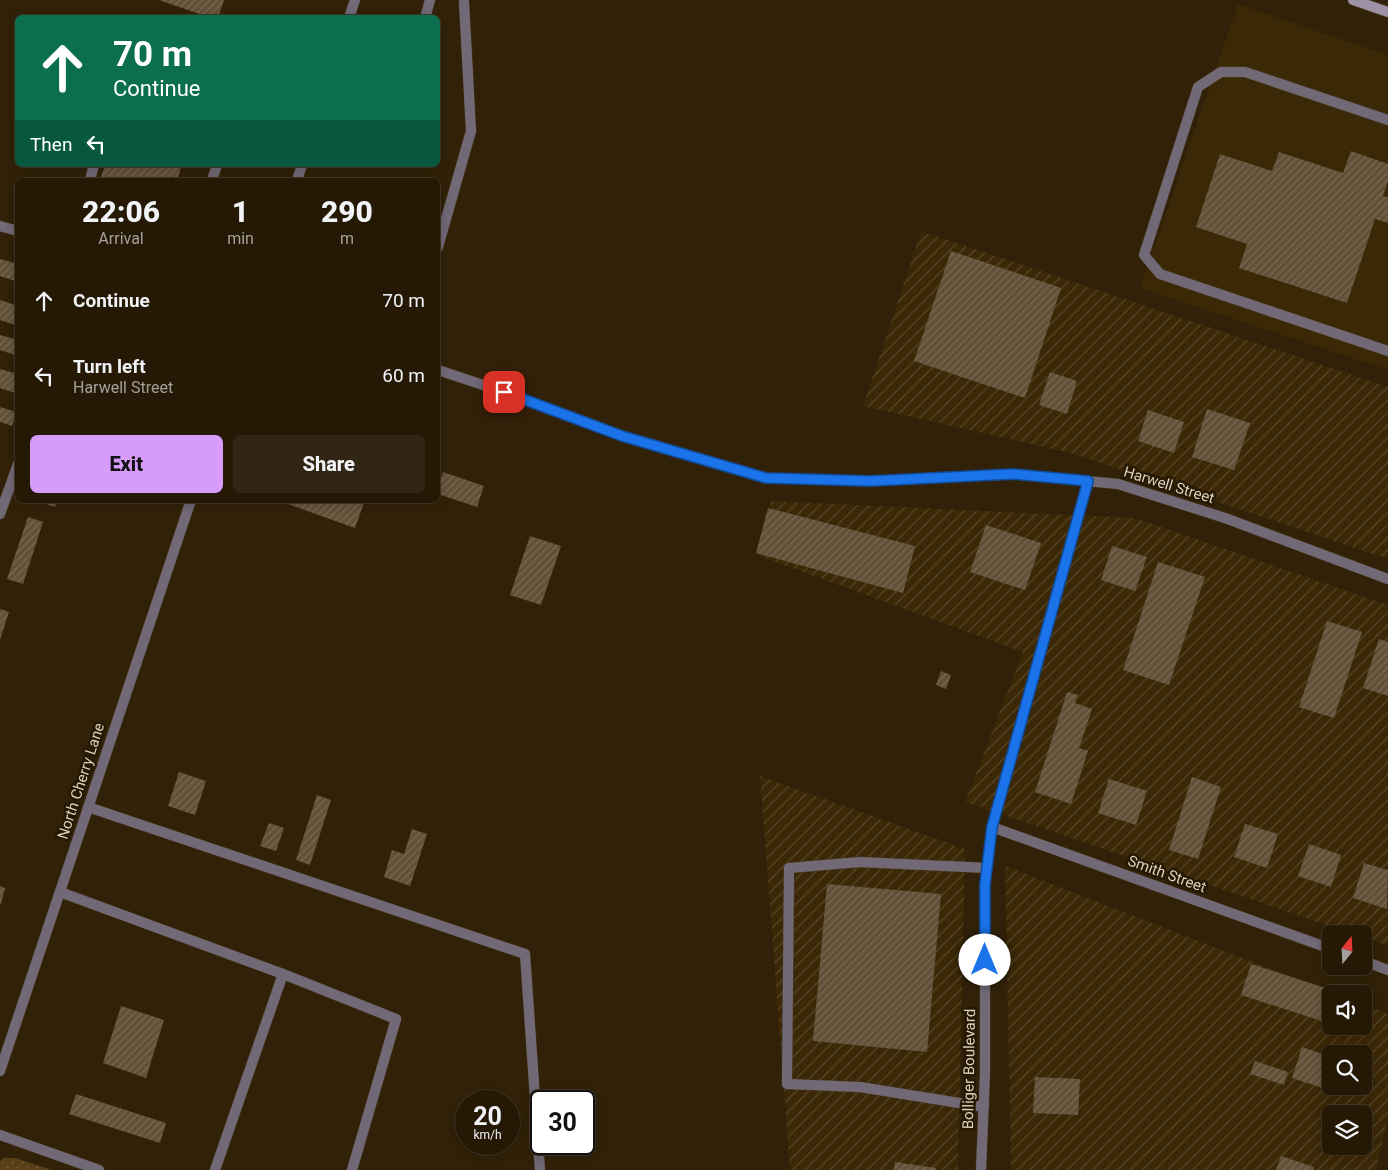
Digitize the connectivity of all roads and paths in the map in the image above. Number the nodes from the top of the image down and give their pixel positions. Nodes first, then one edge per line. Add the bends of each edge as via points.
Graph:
1 (355, 0) edge
2 (430, 0) edge
3 (1353, 0) edge
4 (462, 1) edge
5 (1388, 12) edge
6 (350, 15) edge
7 (426, 15) edge
8 (1388, 120) edge
9 (0, 226) edge
10 (15, 231) edge
11 (440, 240) edge
12 (1388, 351) edge
13 (440, 371) edge
14 (15, 472) edge
15 (1088, 481) junction
16 (189, 503) edge
17 (0, 514) edge
18 (1388, 579) edge
19 (88, 807) junction
20 (992, 827) junction
21 (987, 868) junction
22 (60, 892) junction
23 (1322, 946) edge
24 (1372, 964) edge
25 (1388, 970) edge
26 (283, 974) junction
27 (0, 1071) edge
28 (984, 1107) junction
29 (0, 1135) edge
30 (99, 1170) edge
31 (215, 1170) edge
32 (352, 1170) edge
33 (540, 1170) edge
34 (981, 1170) edge

1 - 6 street
2 - 7 street
3 - 5 main road
4 - 11 street via 471,131
8 - 12 street via 1245,72 1221,72 1198,88 1144,255 1160,274
9 - 10 street
13 - 15 street, Harwell Street via 622,436 766,478 871,481 1013,474
14 - 17 street
15 - 18 street, Harwell Street via 1118,484 1225,518
15 - 20 street, Bolliger Boulevard
16 - 19 street, North Cherry Lane
19 - 22 street, North Cherry Lane
19 - 33 street via 525,954
20 - 21 street, Bolliger Boulevard
20 - 23 street, Smith Street
21 - 28 street, Bolliger Boulevard
21 - 28 street via 860,862 789,868 787,1084 860,1087
22 - 26 street
22 - 27 street, North Cherry Lane
24 - 25 street
26 - 31 street
26 - 32 street via 396,1018
28 - 34 street, Bolliger Boulevard
29 - 30 street

